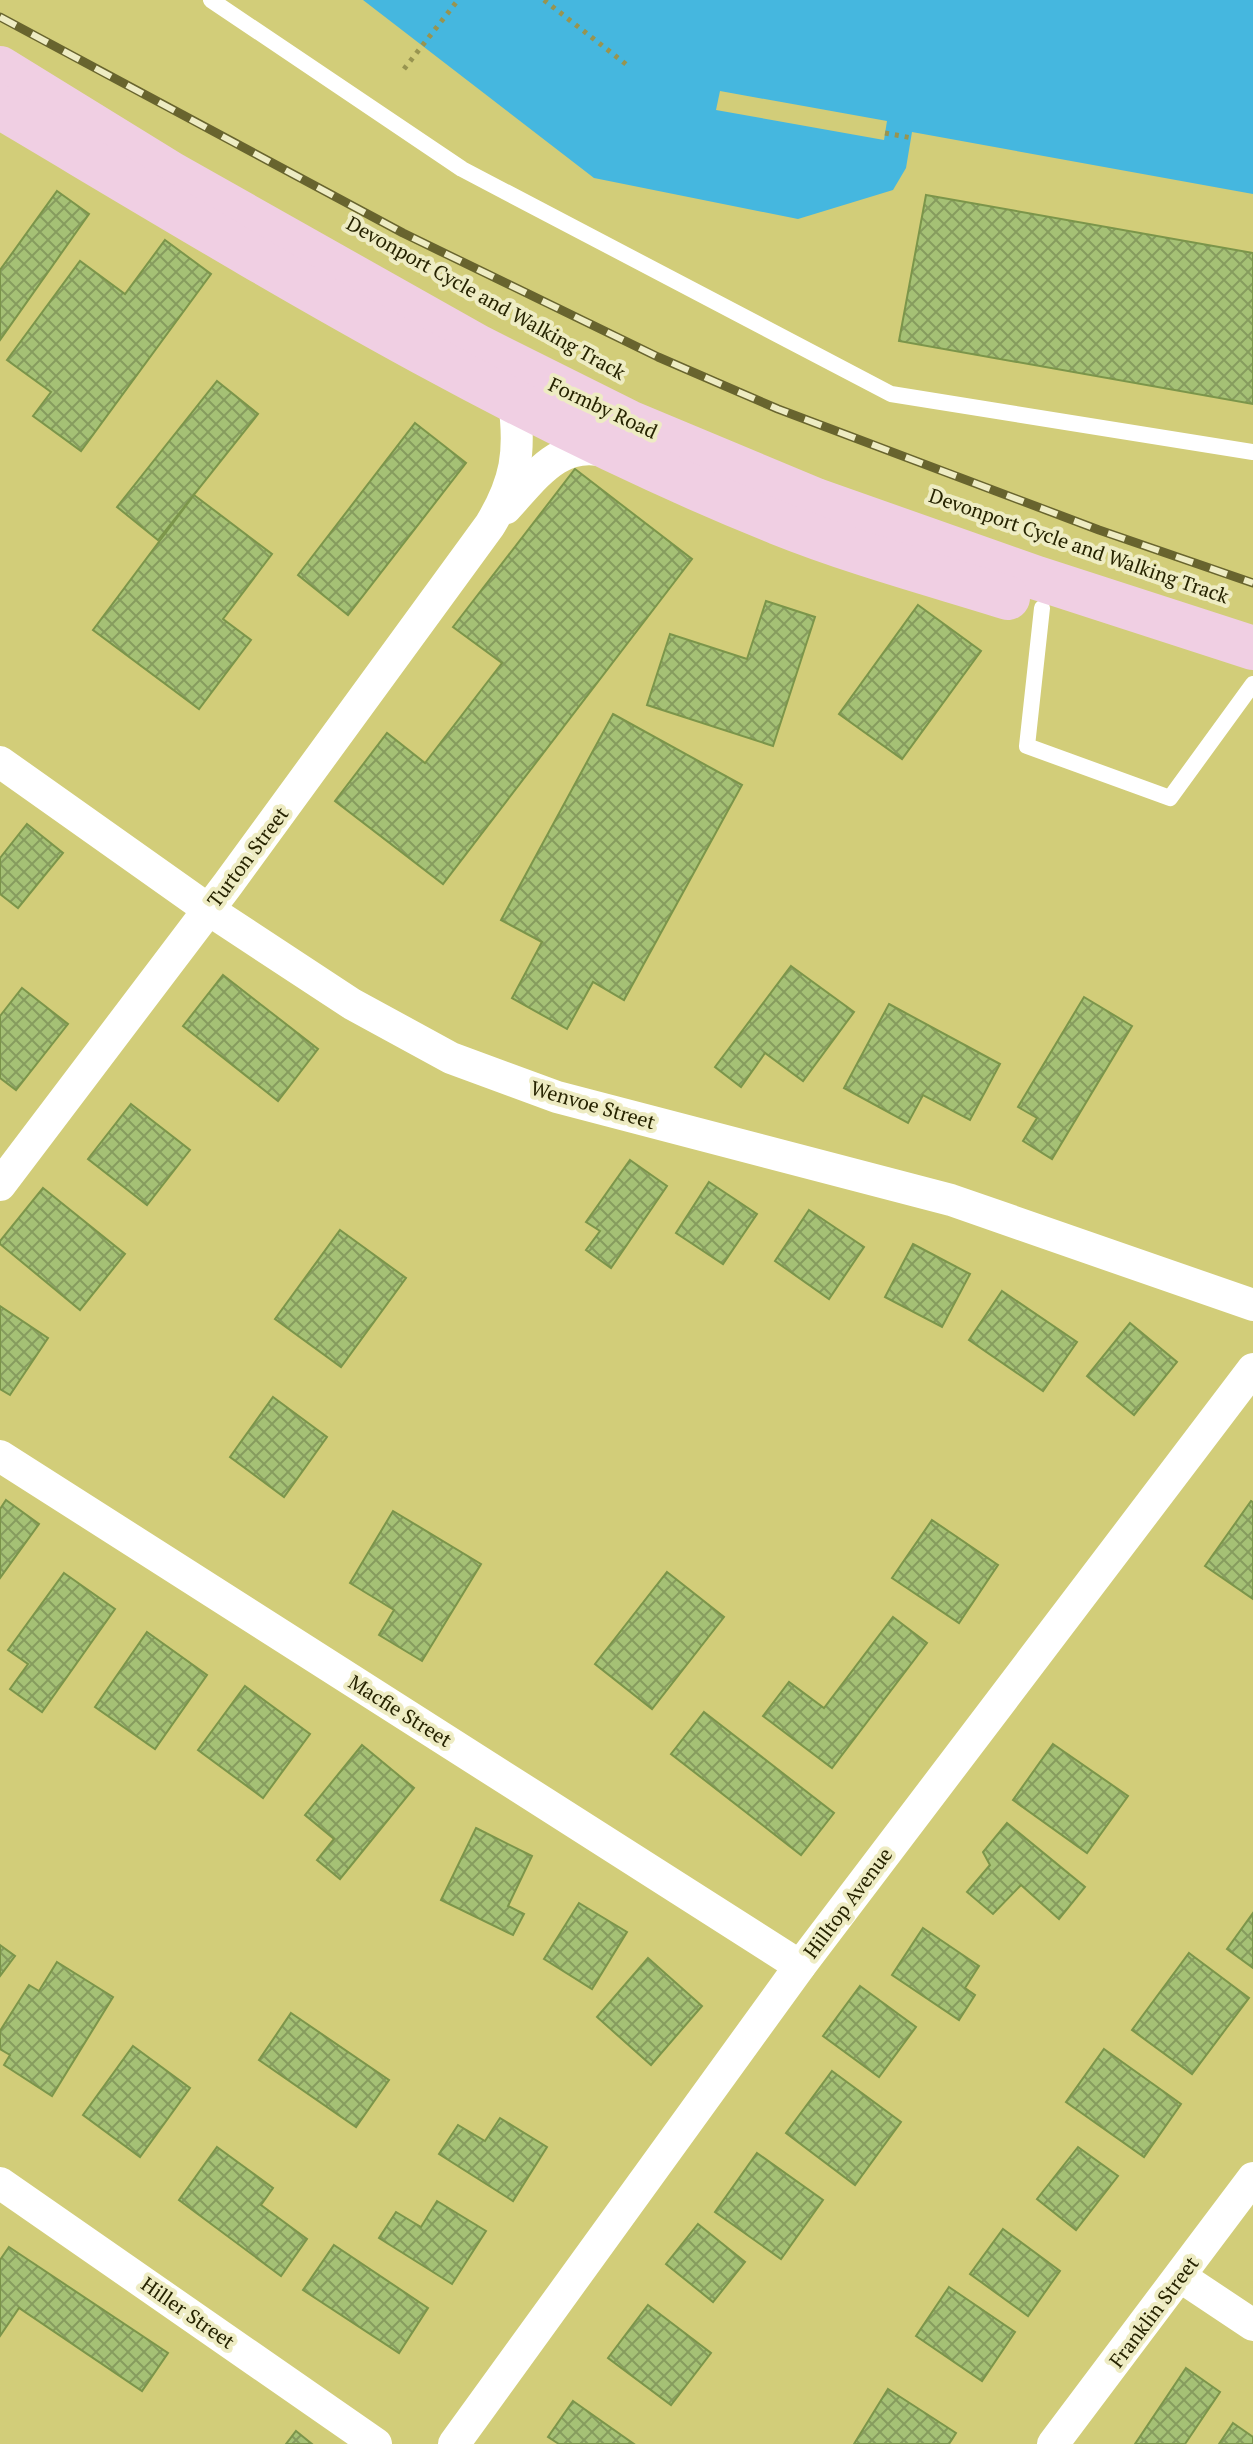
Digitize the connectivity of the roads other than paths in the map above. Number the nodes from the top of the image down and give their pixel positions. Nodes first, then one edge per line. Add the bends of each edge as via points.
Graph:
1 (211, 0) edge
2 (0, 68) edge
3 (0, 107) edge
4 (514, 402) junction
5 (1253, 452) edge
6 (622, 456) junction
7 (490, 525) junction
8 (1042, 608) junction
9 (1253, 648) edge
10 (1253, 682) edge
11 (0, 762) edge
12 (209, 910) junction
13 (0, 1185) edge
14 (1253, 1305) edge
15 (1253, 1369) edge
16 (0, 1456) edge
17 (800, 1966) junction
18 (1253, 2178) edge
19 (0, 2183) edge
20 (1181, 2277) junction
21 (1253, 2325) edge
22 (376, 2444) edge
23 (454, 2444) edge
24 (1053, 2444) edge

1 - 5 lane via 462,169 891,394
2 - 9 main road, Formby Road via 172,174 463,338 629,422 816,500
3 - 4 main road, Formby Road via 372,327
4 - 6 main road, Formby Road
4 - 7 street, Turton Street via 513,478
6 - 7 street, Turton Street via 590,447 556,458
6 - 8 main road, Formby Road via 780,524
7 - 12 street, Turton Street
8 - 10 main road, Formby Road
8 - 10 lane via 1027,746 1170,798
11 - 12 street, Wenvoe Street
12 - 13 street, Turton Street
12 - 14 street, Wenvoe Street via 352,1004 464,1063 557,1097 951,1200
15 - 17 street, Hilltop Avenue
16 - 17 street, Macfie Street
17 - 23 street, Hilltop Avenue
18 - 20 street, Franklin Street
19 - 22 street, Hiller Street
20 - 21 street
20 - 24 street, Franklin Street

